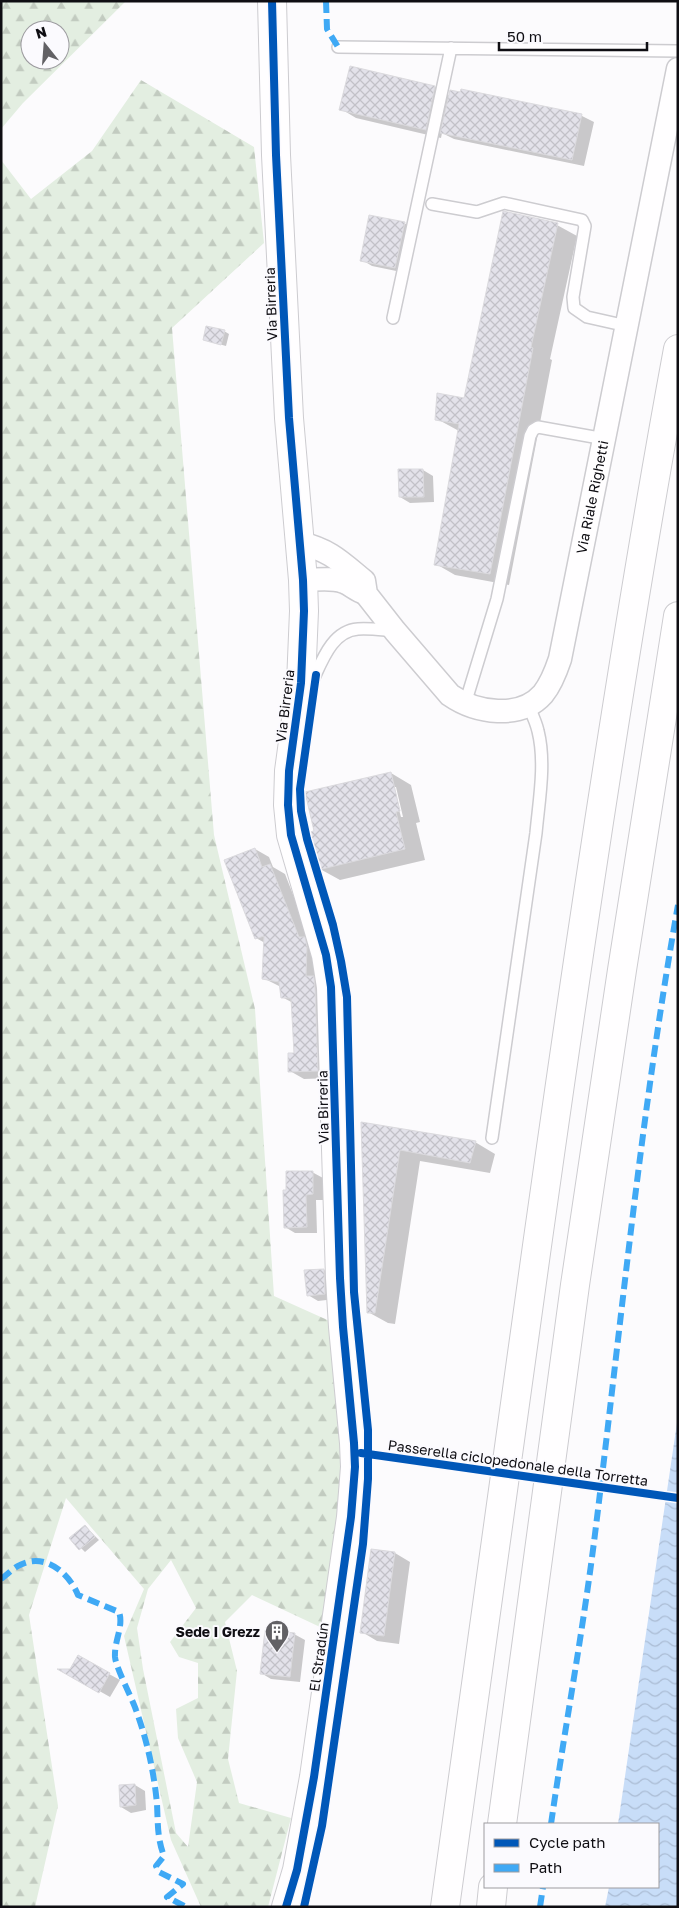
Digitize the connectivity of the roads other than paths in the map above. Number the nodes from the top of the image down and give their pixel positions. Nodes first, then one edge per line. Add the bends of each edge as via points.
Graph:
1 (272, 1) edge
2 (338, 47) dead end
3 (451, 48) junction
4 (678, 51) edge
5 (678, 68) edge
6 (432, 204) dead end
7 (394, 318) dead end
8 (627, 326) junction
9 (678, 349) edge
10 (605, 439) junction
11 (300, 543) junction
12 (303, 580) junction
13 (366, 594) junction
14 (678, 616) edge
15 (395, 631) junction
16 (465, 704) junction
17 (528, 705) junction
18 (297, 711) junction
19 (492, 1138) dead end
20 (351, 1408) joint
21 (502, 1823) edge
22 (494, 1888) edge
23 (286, 1907) edge
24 (445, 1907) edge
25 (491, 1907) edge

1 - 11 main road, Via Birreria via 288,409
2 - 3 lane
3 - 4 lane
3 - 7 lane
5 - 8 street, Via Riale Righetti
6 - 8 lane via 472,212 504,203 582,220 585,226 572,296 574,308 587,317
8 - 10 street, Via Riale Righetti
9 - 24 main road via 633,606 579,949
10 - 16 lane via 538,427 533,430 497,599
10 - 17 street, Via Riale Righetti via 560,660 548,688
11 - 12 main road, Via Birreria
11 - 13 street, Via Riale Righetti via 335,556 364,582
12 - 13 street, Via Riale Righetti via 337,580
12 - 18 main road, Via Birreria via 304,642
13 - 15 street, Via Riale Righetti
14 - 21 main road via 577,1275
15 - 16 street, Via Riale Righetti via 450,695
15 - 18 lane via 357,629 338,636
16 - 17 street, Via Riale Righetti via 492,711
17 - 19 lane via 540,742 541,783
18 - 20 main road, Via Birreria via 289,779 289,814 291,835 326,955 331,987 340,1278
20 - 23 main road, El Stradún via 354,1467 351,1517 307,1821
22 - 25 main road

